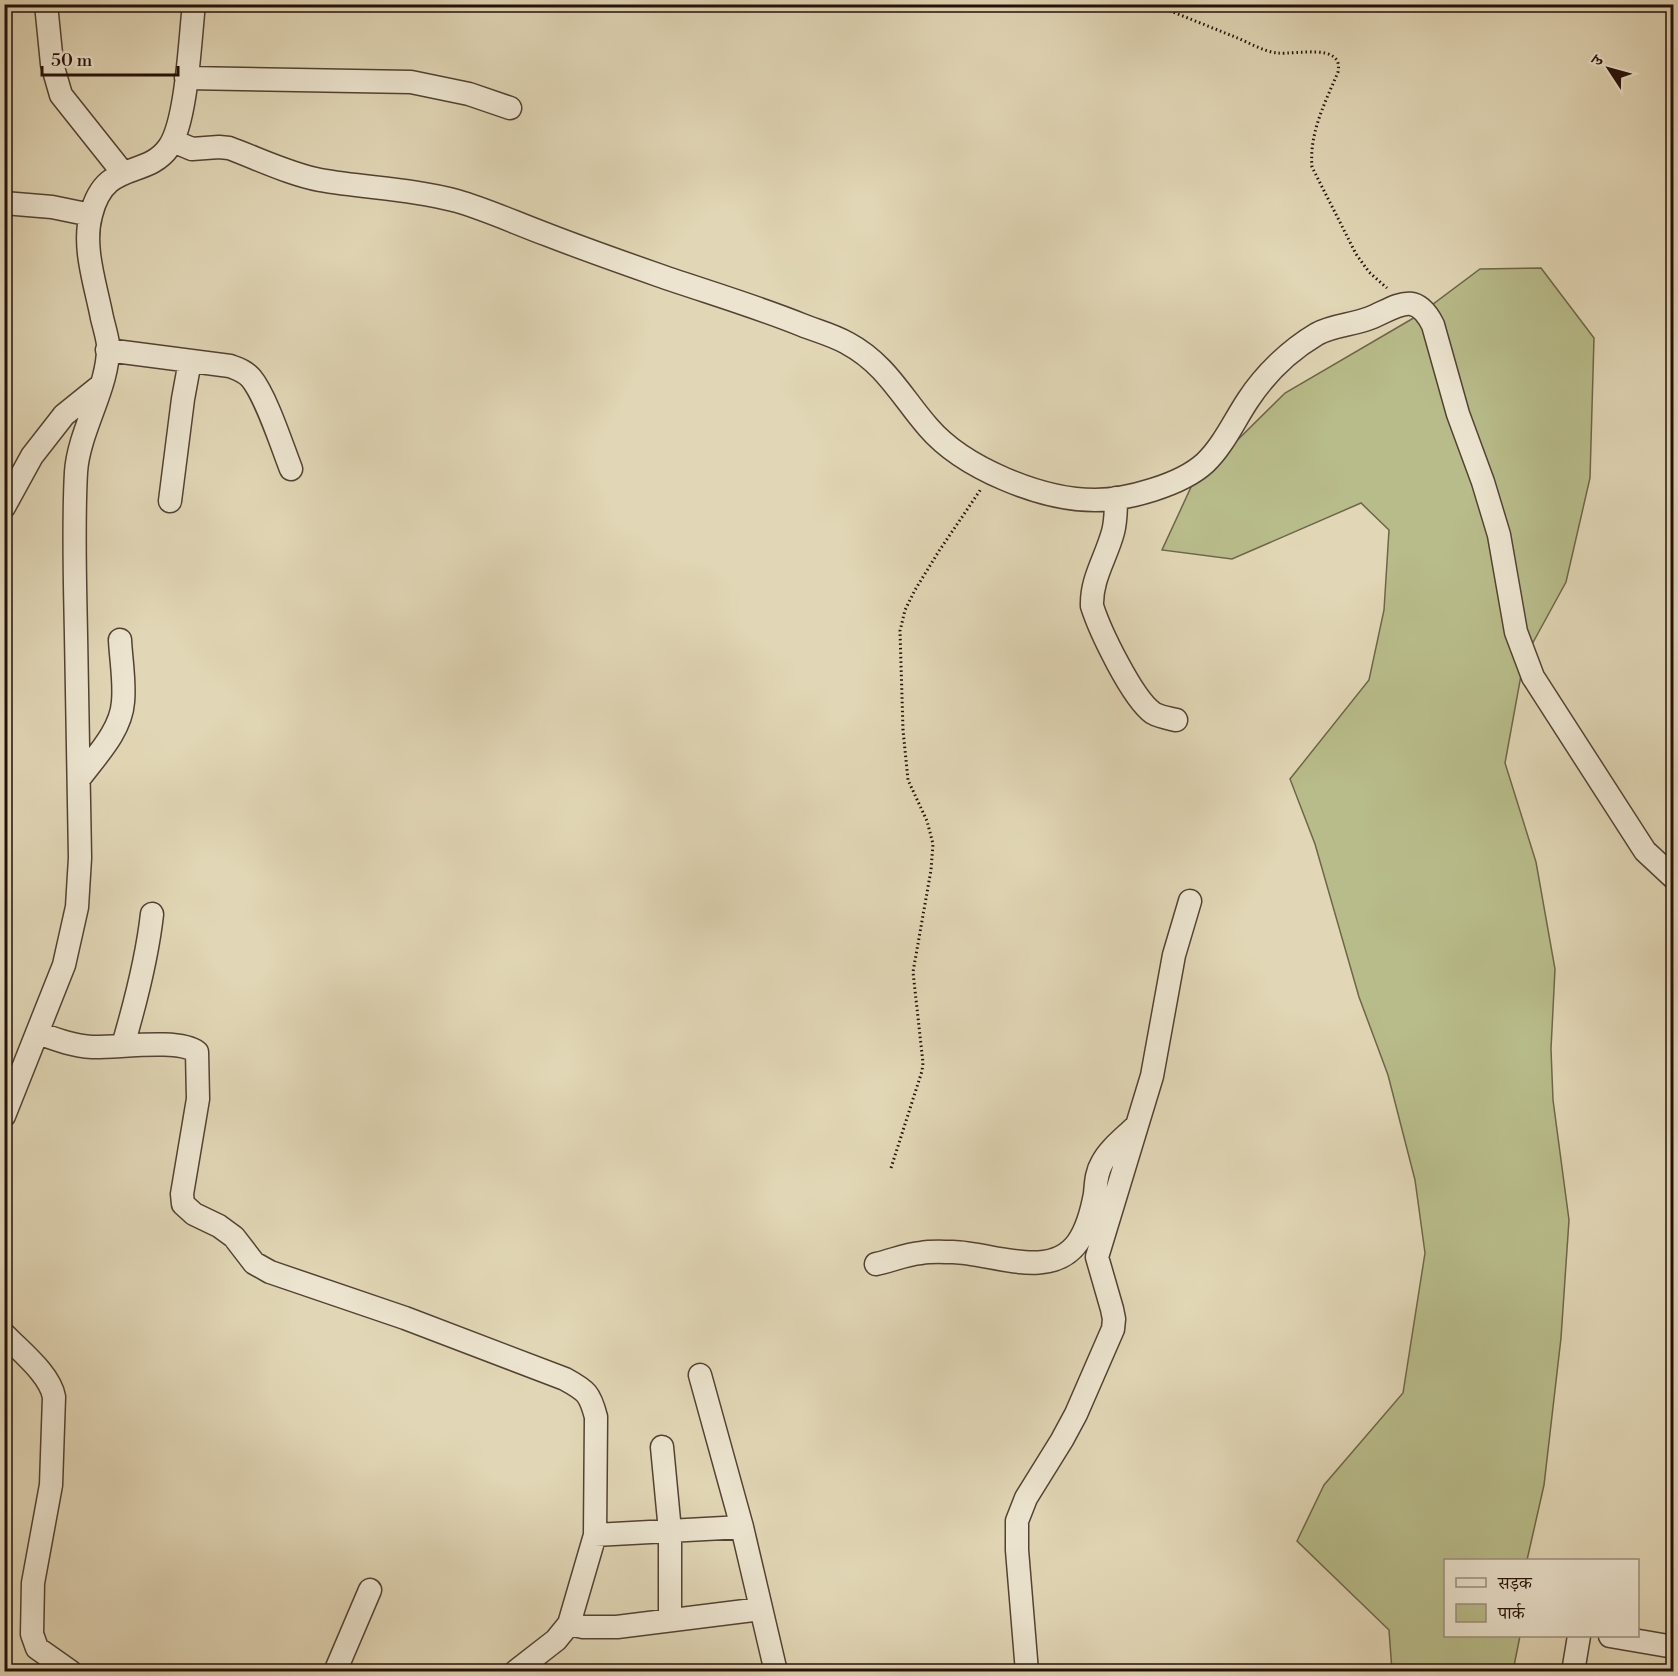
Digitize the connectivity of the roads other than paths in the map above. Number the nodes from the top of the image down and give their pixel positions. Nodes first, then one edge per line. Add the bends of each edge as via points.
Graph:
1 (46, 4) edge
2 (194, 4) edge
3 (186, 78) junction
4 (510, 108) dead end
5 (173, 141) junction
6 (123, 173) junction
7 (4, 203) edge
8 (91, 215) junction
9 (107, 350) junction
10 (190, 361) junction
11 (100, 386) junction
12 (291, 469) dead end
13 (1116, 498) junction
14 (170, 501) dead end
15 (4, 507) edge
16 (120, 640) dead end
17 (1176, 720) dead end
18 (79, 779) junction
19 (1674, 878) edge
20 (1190, 901) dead end
21 (152, 914) dead end
22 (38, 1033) junction
23 (123, 1045) junction
24 (4, 1116) edge
25 (1137, 1125) junction
26 (876, 1264) dead end
27 (4, 1334) edge
28 (700, 1375) dead end
29 (662, 1447) dead end
30 (742, 1527) junction
31 (670, 1531) junction
32 (595, 1535) junction
33 (370, 1590) dead end
34 (761, 1609) junction
35 (670, 1620) junction
36 (569, 1624) junction
37 (1579, 1637) edge
38 (1621, 1637) edge
39 (1674, 1647) edge
40 (71, 1671) edge
41 (335, 1671) edge
42 (515, 1671) edge
43 (776, 1671) edge
44 (1027, 1671) edge
45 (1573, 1671) edge

1 - 6 street via 52,64 61,95
2 - 3 street
3 - 4 street via 411,82 469,94
3 - 5 street
5 - 6 street via 160,157
5 - 13 street via 192,149 229,148 319,179 458,202 762,309 846,342 871,359 894,382 928,428 957,453 992,473 1078,499
6 - 8 street via 107,183
7 - 8 street
8 - 9 street via 90,258
9 - 10 street
9 - 11 street
10 - 12 street via 230,366 250,378
10 - 14 street
11 - 15 street via 64,415 32,456
11 - 18 street via 76,471
13 - 17 street via 1114,531 1095,579 1092,606 1128,683 1154,714
13 - 19 street via 1164,486 1203,464 1218,448 1263,379 1321,332 1370,318 1400,304 1421,308 1432,325 1483,482 1499,536 1516,632 1533,677 1645,851
16 - 18 street via 120,719
18 - 22 street via 77,907 64,965
20 - 25 street via 1174,955 1152,1076
21 - 23 street via 140,986
22 - 23 street via 92,1047
22 - 24 street
23 - 32 street via 181,1047 197,1052 198,1099 183,1204 234,1237 254,1263 566,1379 584,1390 596,1417
25 - 26 street via 1102,1163 1080,1240 1053,1262 921,1252
25 - 44 street via 1097,1257 1112,1309 1113,1329 1071,1422 1026,1498 1017,1521
27 - 40 street via 45,1377 54,1397 51,1485 33,1583 32,1634 37,1648
28 - 30 street
29 - 31 street
30 - 31 street
30 - 34 street
31 - 32 street
31 - 35 street
32 - 36 street
33 - 41 street
34 - 35 street
34 - 43 street
35 - 36 street via 617,1627
36 - 42 street via 556,1640
37 - 45 street
38 - 39 street

